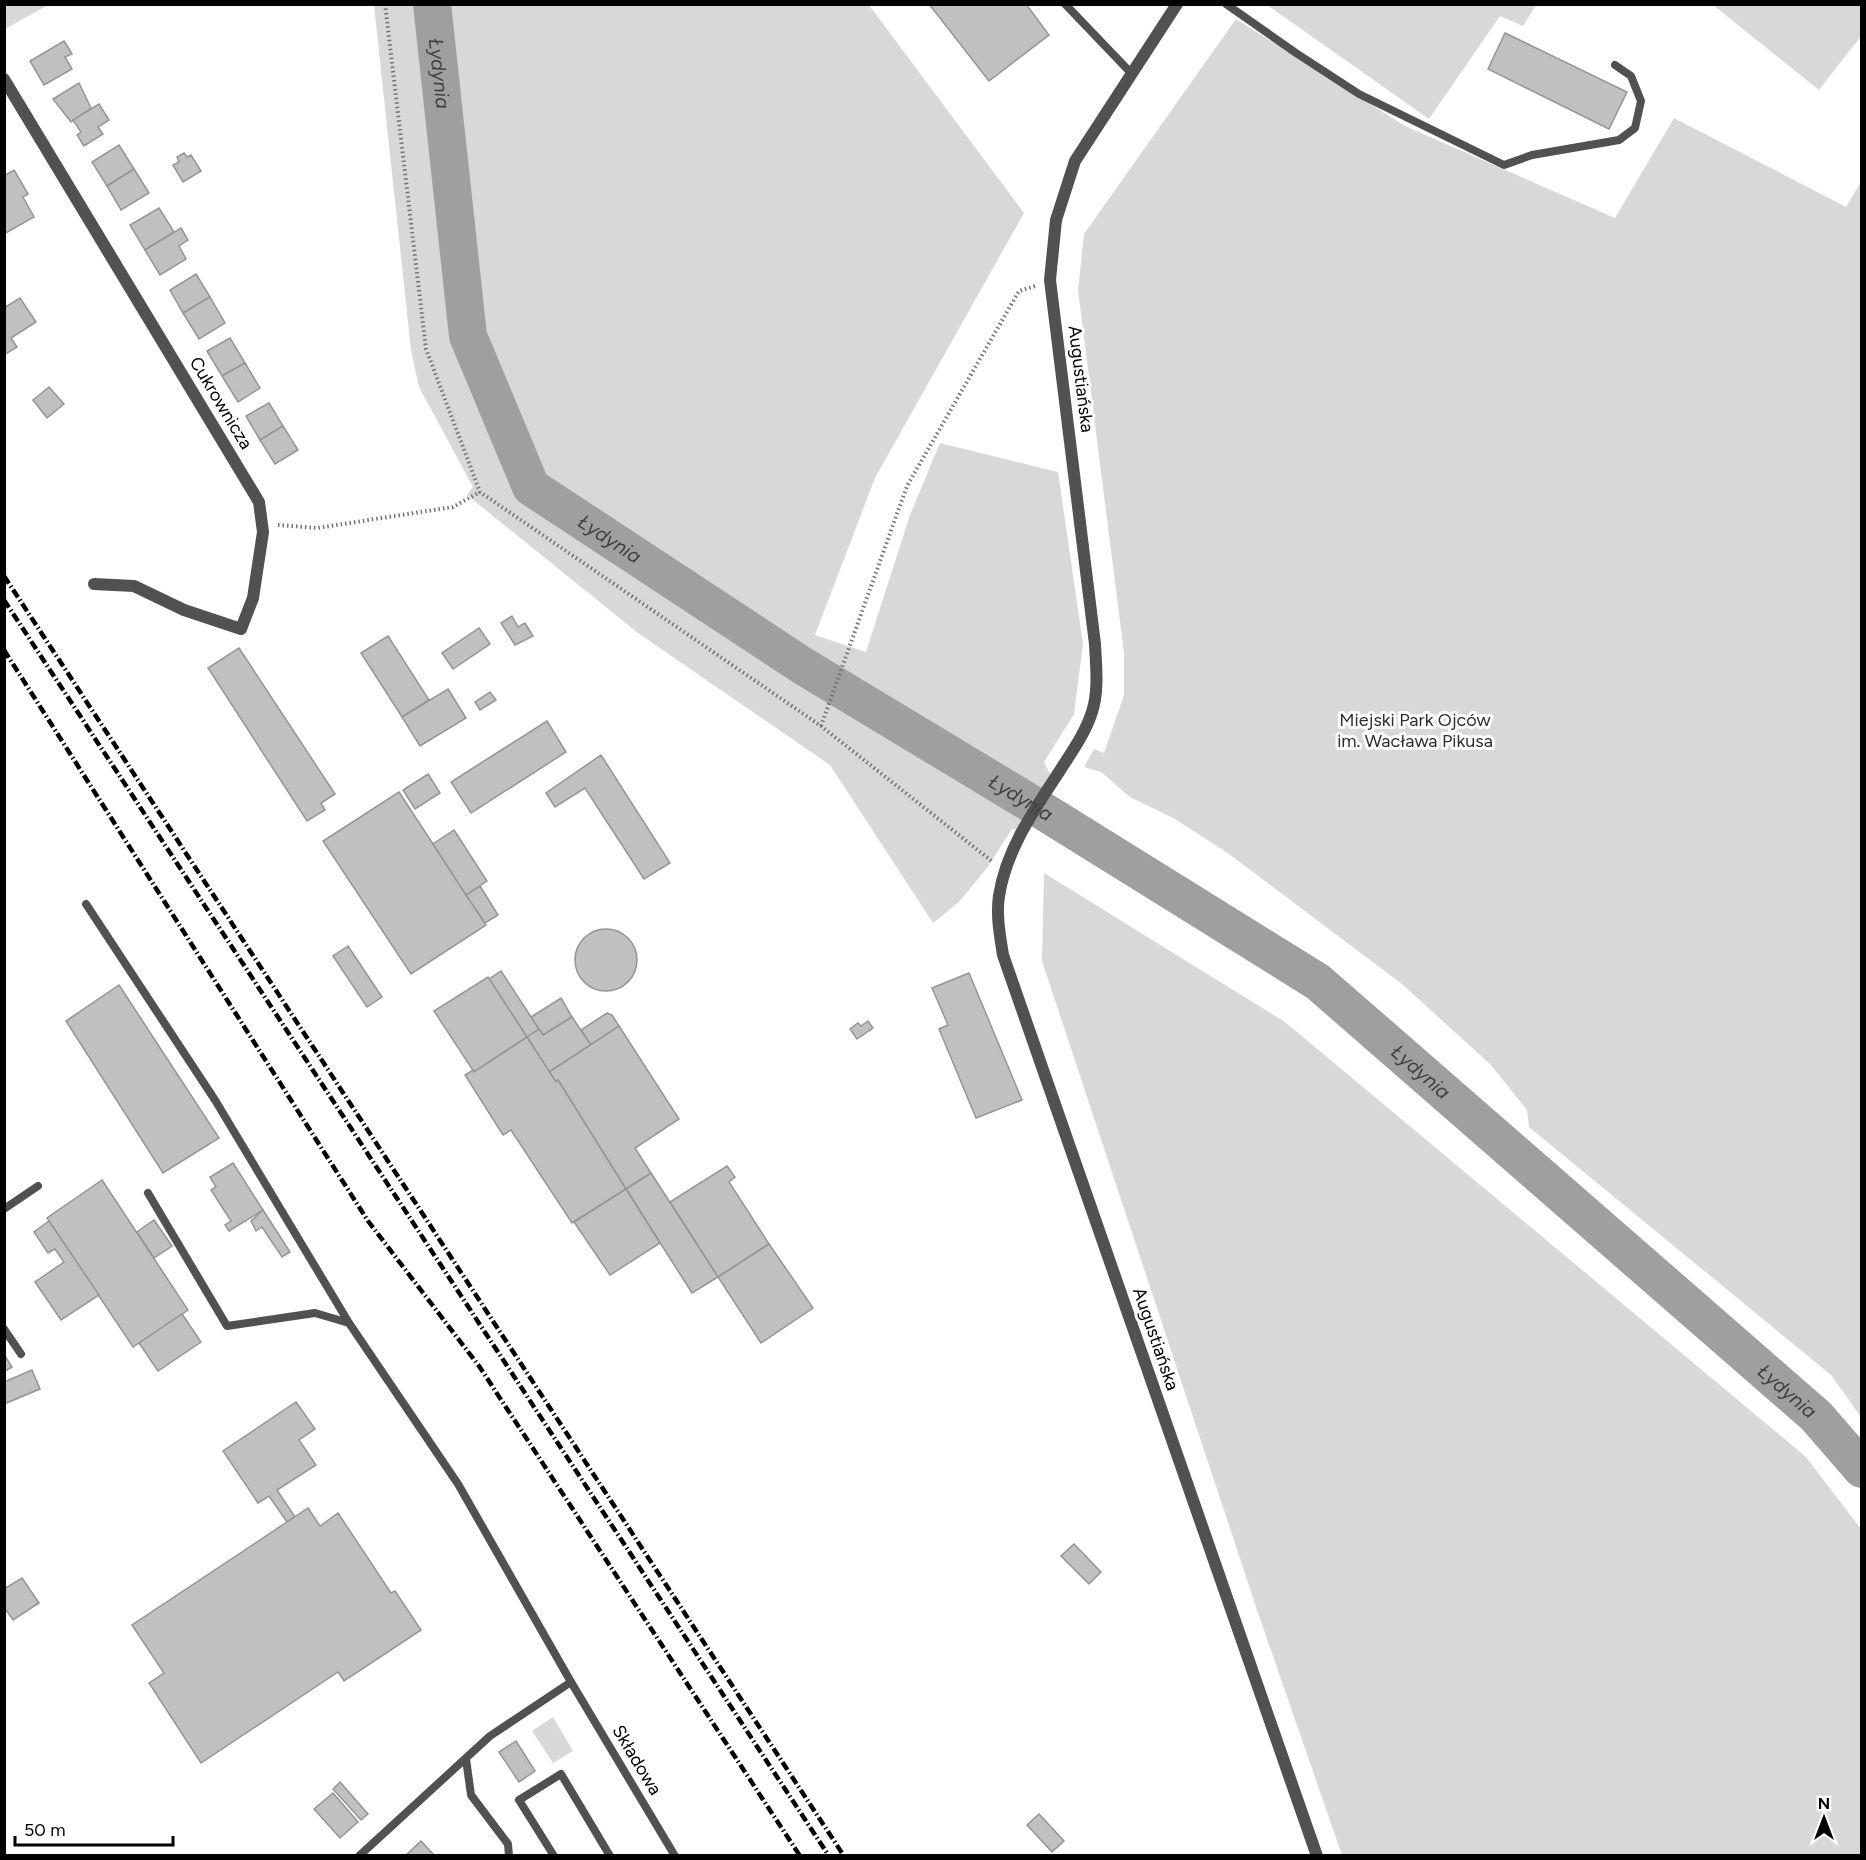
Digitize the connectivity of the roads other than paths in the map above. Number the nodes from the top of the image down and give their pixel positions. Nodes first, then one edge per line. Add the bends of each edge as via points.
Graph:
1 (1065, 4) edge
2 (1177, 4) edge
3 (1227, 5) edge
4 (1615, 65) dead end
5 (1132, 74) junction
6 (4, 79) edge
7 (94, 584) dead end
8 (86, 904) dead end
9 (38, 1186) dead end
10 (148, 1193) dead end
11 (4, 1209) edge
12 (349, 1323) junction
13 (4, 1329) edge
14 (21, 1354) dead end
15 (571, 1682) junction
16 (466, 1759) junction
17 (359, 1856) edge
18 (509, 1856) edge
19 (554, 1856) edge
20 (610, 1856) edge
21 (675, 1856) edge
22 (1317, 1856) edge

1 - 5 lane
2 - 5 street, Augustiańska
3 - 4 lane via 1359,94 1504,165 1532,155 1619,140 1635,128 1641,101 1631,76
5 - 22 street, Augustiańska via 1075,161 1056,220 1050,280 1094,632 1097,674 1093,711 1010,855 998,896 999,929 1003,955
6 - 7 street, Cukrownicza via 259,502 263,532 254,598 241,628 184,610 134,586
8 - 12 lane, Składowa via 215,1100
9 - 11 lane
10 - 12 lane via 227,1326 315,1313
12 - 15 lane, Składowa via 458,1484
13 - 14 lane
15 - 16 lane via 490,1736
15 - 21 lane, Składowa
16 - 17 lane
16 - 18 lane via 471,1795 508,1844
19 - 20 lane via 519,1800 561,1774

